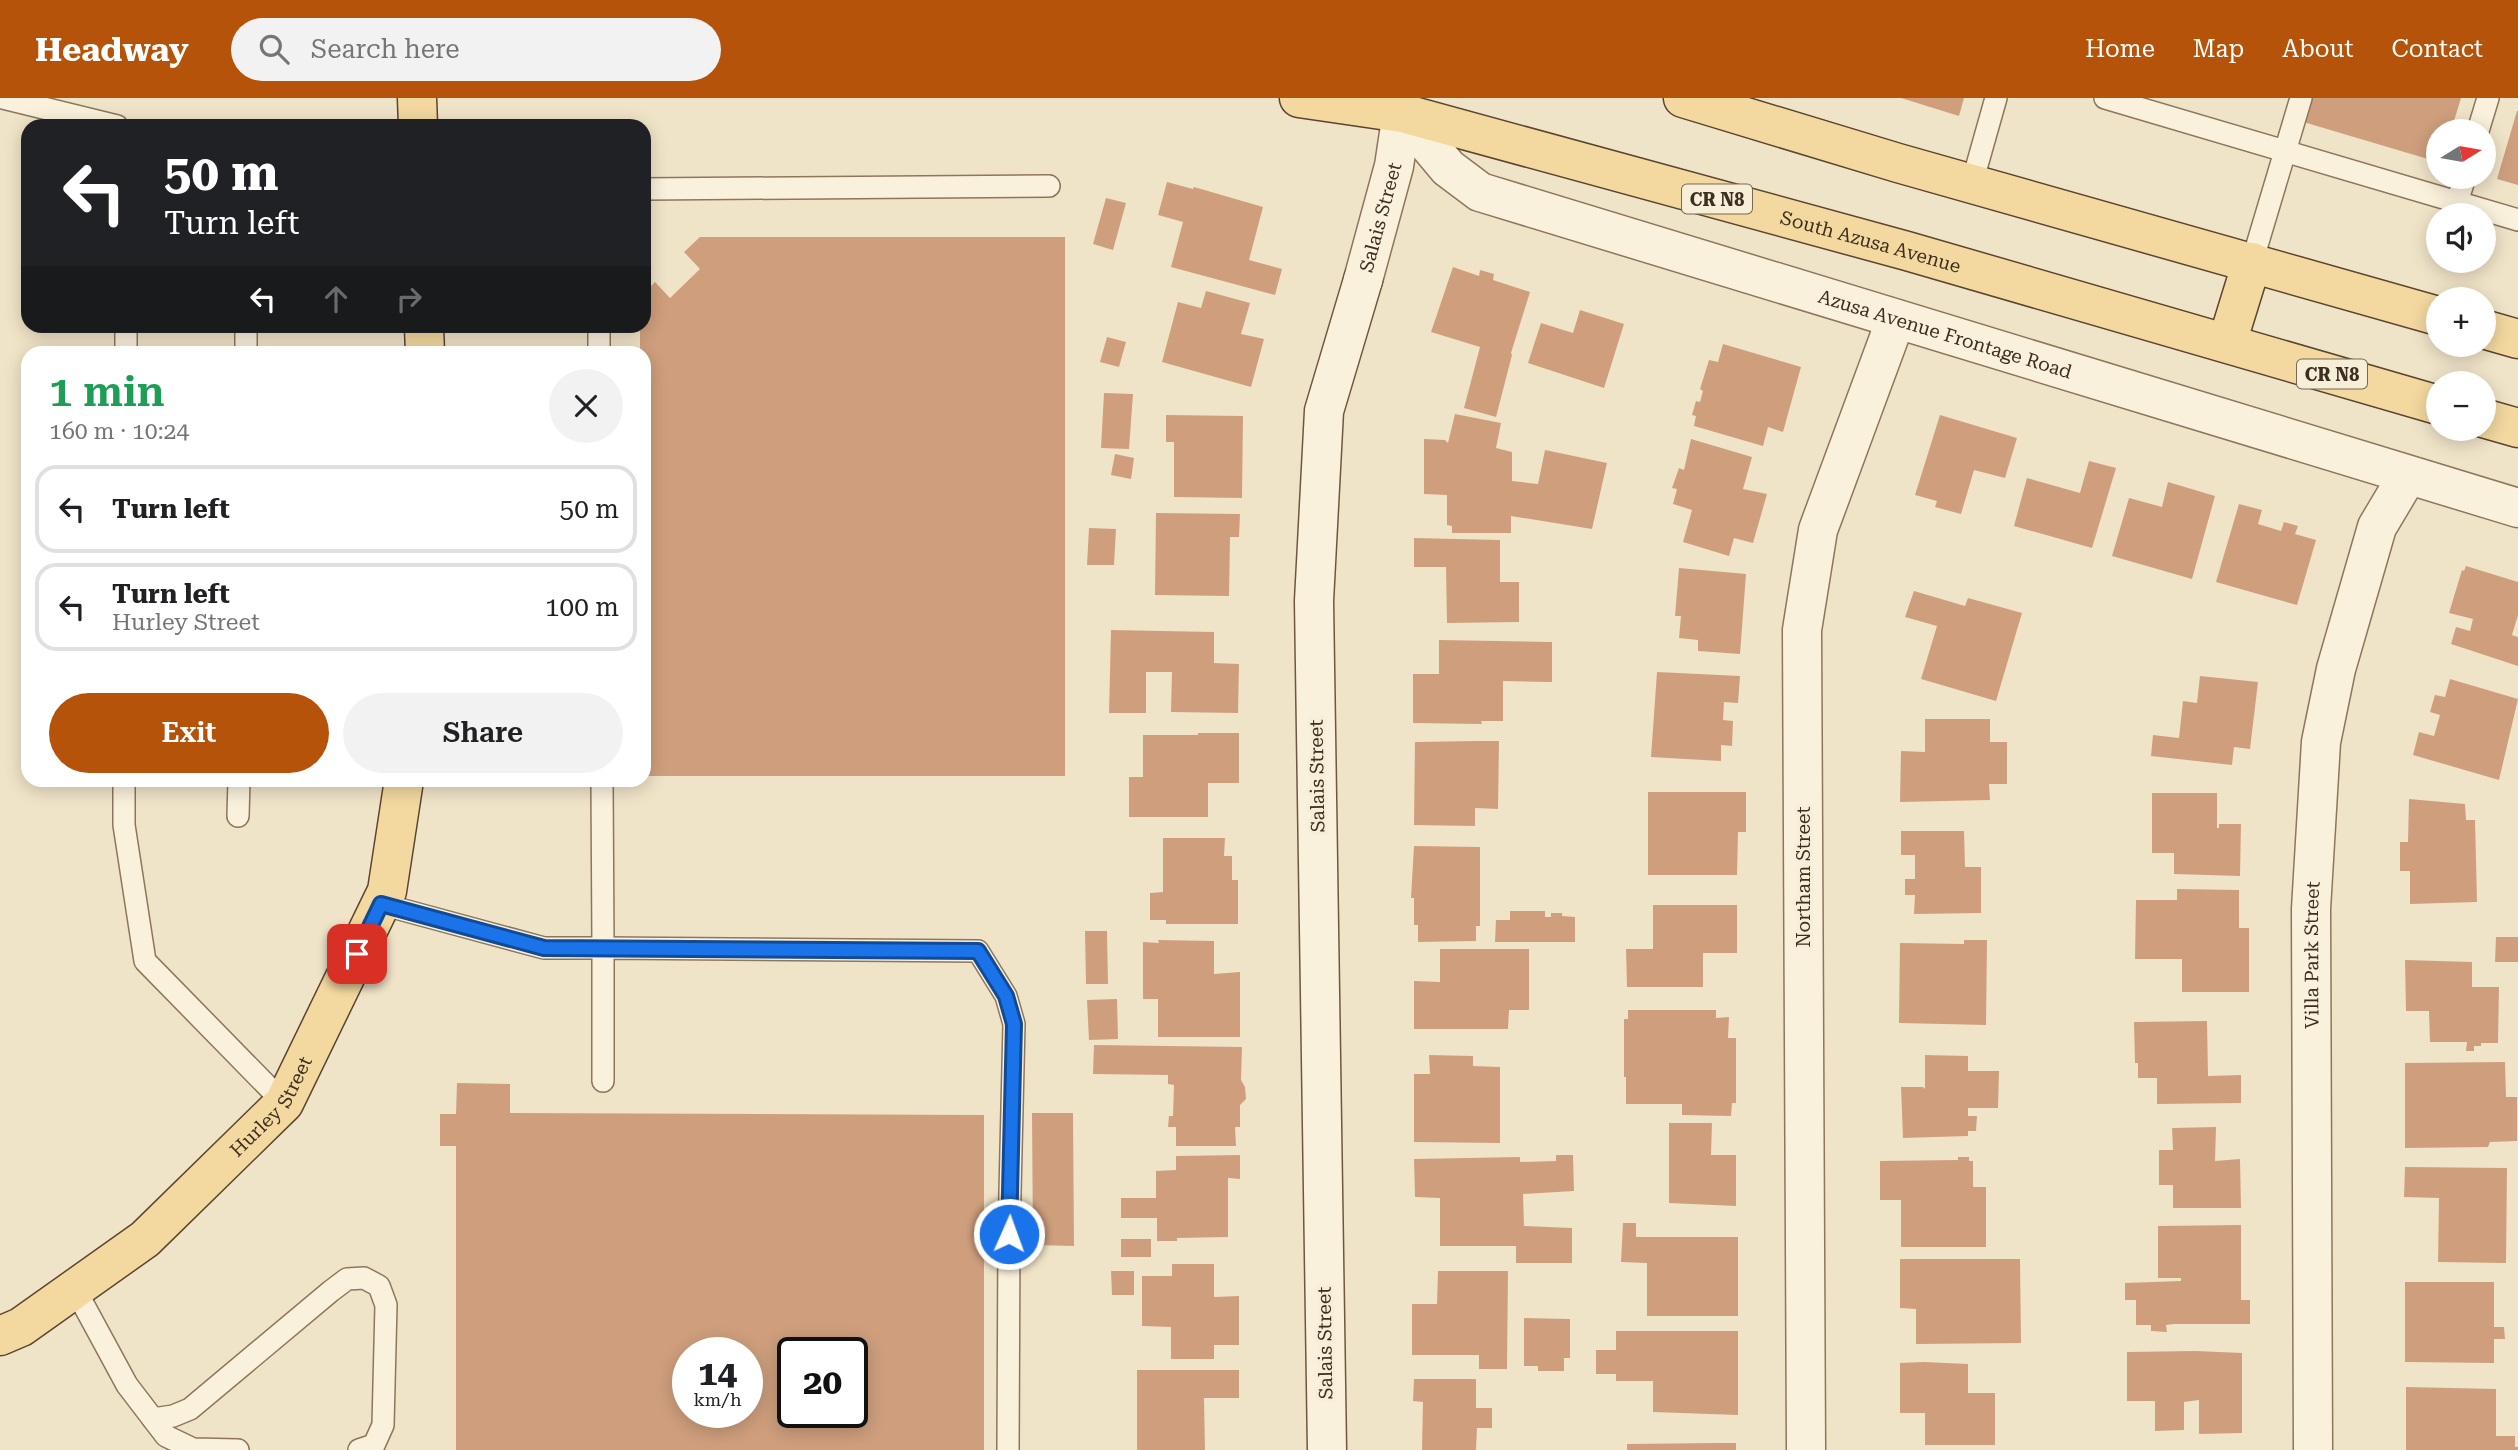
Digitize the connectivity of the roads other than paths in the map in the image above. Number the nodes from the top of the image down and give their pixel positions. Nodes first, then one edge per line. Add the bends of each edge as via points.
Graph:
1 (2, 98) edge
2 (417, 98) edge
3 (1299, 98) edge
4 (1683, 98) edge
5 (1996, 98) edge
6 (2105, 98) edge
7 (2301, 98) edge
8 (2488, 98) edge
9 (1405, 105) edge
10 (1757, 109) edge
11 (0, 112) edge
12 (88, 119) edge
13 (418, 119) edge
14 (2482, 119) edge
15 (2285, 150) junction
16 (1972, 183) junction
17 (1049, 186) dead end
18 (651, 189) edge
19 (2462, 189) edge
20 (2458, 202) junction
21 (2518, 220) edge
22 (2252, 262) junction
23 (2426, 313) edge
24 (1896, 318) junction
25 (2496, 333) edge
26 (2518, 339) edge
27 (2227, 343) junction
28 (2426, 401) edge
29 (2496, 422) edge
30 (2518, 428) edge
31 (2408, 475) junction
32 (2518, 508) edge
33 (124, 787) edge
34 (239, 787) edge
35 (403, 787) edge
36 (602, 787) edge
37 (239, 816) dead end
38 (381, 904) junction
39 (603, 948) junction
40 (603, 1081) dead end
41 (284, 1103) junction
42 (75, 1289) junction
43 (0, 1336) edge
44 (153, 1419) junction
45 (238, 1450) edge
46 (359, 1450) edge
47 (1008, 1450) edge
48 (1327, 1450) edge
49 (1806, 1450) edge
50 (2313, 1450) edge

1 - 11 lane
1 - 12 lane
2 - 13 main road
3 - 9 main road, South Azusa Avenue / CR N8
4 - 10 main road
5 - 16 lane
6 - 15 lane
7 - 15 lane
8 - 14 lane
9 - 24 street, Azusa Avenue Frontage Road via 1448,168 1480,192
9 - 27 main road, South Azusa Avenue / CR N8
9 - 48 street, Salais Street via 1394,166 1324,411 1314,601
10 - 16 main road
15 - 20 lane
15 - 22 lane
16 - 22 main road
17 - 18 lane
19 - 20 lane
20 - 21 lane
22 - 23 main road
22 - 27 main road
24 - 31 street, Azusa Avenue Frontage Road
24 - 49 street, Northam Street via 1818,530 1802,630
25 - 26 main road
27 - 28 main road, South Azusa Avenue / CR N8
29 - 30 main road
31 - 32 street, Azusa Avenue Frontage Road
31 - 50 street, Villa Park Street via 2377,527 2320,742 2311,909
33 - 41 lane via 124,825 145,961
34 - 37 lane
35 - 38 main road, Hurley Street via 387,891
36 - 39 lane
38 - 39 lane via 544,948
38 - 41 main road, Hurley Street
39 - 40 lane
39 - 47 lane via 978,951 1006,996 1014,1024
41 - 42 main road, Hurley Street via 145,1238
42 - 43 main road, Hurley Street via 21,1327
42 - 44 lane via 127,1385
44 - 45 lane via 166,1436 193,1449
44 - 46 lane via 190,1409 347,1279 365,1278 379,1286 386,1305 383,1425 374,1445

